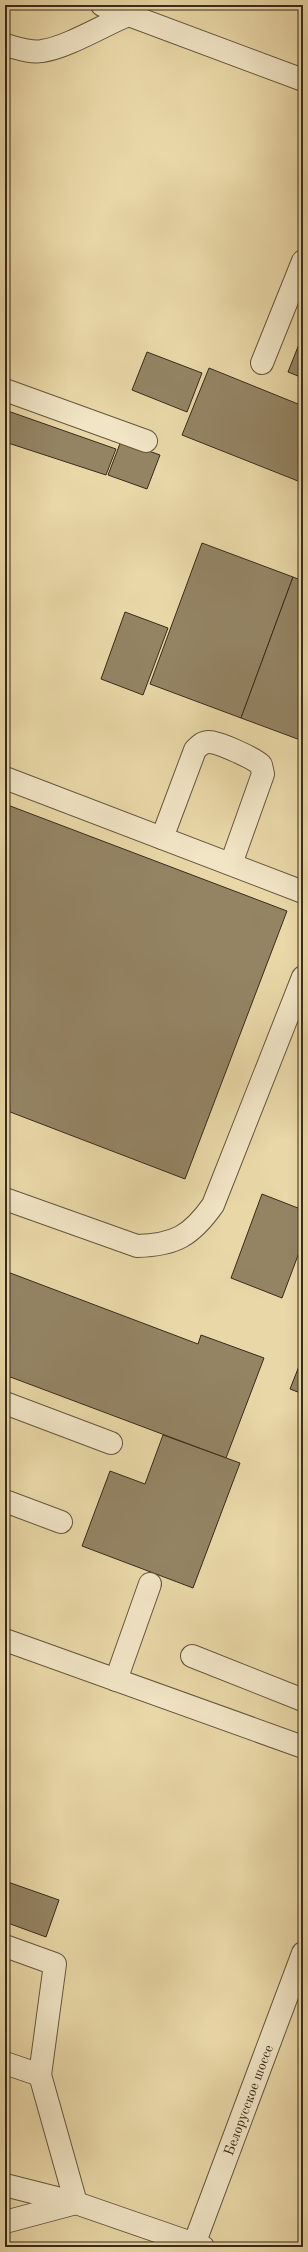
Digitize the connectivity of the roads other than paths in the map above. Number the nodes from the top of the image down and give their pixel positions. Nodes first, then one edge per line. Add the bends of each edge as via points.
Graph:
1 (102, 5) edge
2 (128, 15) junction
3 (5, 45) edge
4 (303, 80) edge
5 (303, 261) edge
6 (262, 363) dead end
7 (5, 390) edge
8 (146, 441) dead end
9 (5, 778) edge
10 (162, 838) junction
11 (230, 864) junction
12 (303, 892) edge
13 (303, 976) edge
14 (5, 1199) edge
15 (5, 1403) edge
16 (111, 1443) dead end
17 (5, 1501) edge
18 (61, 1522) dead end
19 (150, 1584) dead end
20 (5, 1640) edge
21 (192, 1656) dead end
22 (116, 1680) junction
23 (303, 1700) edge
24 (303, 1747) edge
25 (5, 1946) edge
26 (303, 1953) edge
27 (5, 2063) edge
28 (40, 2075) junction
29 (5, 2185) edge
30 (76, 2203) junction
31 (5, 2222) edge
32 (196, 2246) edge

1 - 2 street
2 - 3 street via 41,51
2 - 4 street
5 - 6 street
7 - 8 street
9 - 10 street
10 - 11 street
10 - 11 street via 195,750 201,744 209,742 255,759 261,765 263,774
11 - 12 street
13 - 14 street via 213,1205 199,1225 178,1239 156,1245 137,1246
15 - 16 street
17 - 18 street
19 - 22 street
20 - 22 street
21 - 23 street
22 - 24 street
25 - 28 street via 55,1964
26 - 32 street, Белорусское шоссе
27 - 28 street
28 - 30 street
29 - 30 street
30 - 31 street
30 - 32 street

